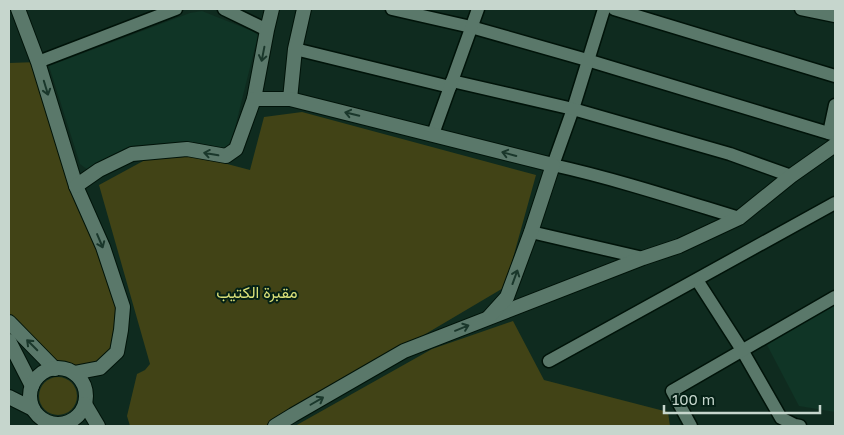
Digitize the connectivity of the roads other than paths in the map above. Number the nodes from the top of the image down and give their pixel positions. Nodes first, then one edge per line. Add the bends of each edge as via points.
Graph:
1 (18, 9) edge
2 (176, 9) edge
3 (224, 9) edge
4 (272, 9) edge
5 (304, 9) edge
6 (392, 9) edge
7 (478, 9) edge
8 (604, 9) edge
9 (614, 9) edge
10 (801, 9) edge
11 (835, 16) edge
12 (471, 27) junction
13 (267, 30) junction
14 (296, 49) junction
15 (587, 60) junction
16 (38, 62) junction
17 (835, 76) edge
18 (451, 84) junction
19 (254, 99) junction
20 (290, 99) junction
21 (835, 105) edge
22 (573, 108) junction
23 (434, 134) junction
24 (833, 138) edge
25 (553, 165) junction
26 (791, 176) junction
27 (76, 186) junction
28 (835, 203) edge
29 (739, 218) junction
30 (531, 232) junction
31 (643, 258) junction
32 (696, 280) junction
33 (835, 297) edge
34 (489, 317) junction
35 (9, 322) edge
36 (9, 341) edge
37 (742, 350) junction
38 (549, 361) dead end
39 (55, 368) junction
40 (74, 373) junction
41 (32, 386) junction
42 (9, 396) edge
43 (85, 404) junction
44 (33, 408) junction
45 (48, 424) edge
46 (98, 426) edge
47 (275, 426) edge
48 (692, 426) edge
49 (800, 426) edge

1 - 16 main road
2 - 16 street
3 - 13 street
4 - 13 main road
5 - 14 main road
6 - 12 street
7 - 12 street
8 - 15 street
9 - 17 street
10 - 11 street
12 - 15 street
12 - 18 street
13 -> 19 main road
14 - 18 street
14 - 20 main road
15 - 22 street
15 - 24 street
16 -> 27 main road
18 - 22 street
18 - 23 street
19 - 20 main road
19 -> 27 main road via 236,149 226,156 187,149 132,154
23 -> 20 main road
21 - 24 street
22 - 25 street
22 - 26 street via 730,154
25 -> 23 main road
24 - 26 main road
25 - 29 street via 638,186
25 - 30 main road
26 - 29 main road
27 -> 40 main road via 123,306 117,352 100,368
28 - 32 street
29 - 31 main road via 679,246
30 - 31 street
34 -> 30 main road via 507,297
31 - 34 main road
32 - 37 street
32 - 38 street
33 - 37 street
47 -> 34 main road via 404,351
39 -> 35 main road
36 - 41 main road
37 - 48 street via 672,391
37 - 49 street via 781,418
39 - 40 main road
39 - 41 main road via 41,374
40 - 43 main road via 84,387
41 - 44 main road via 30,401
42 - 44 main road
43 - 45 main road via 74,419
43 - 46 main road
44 - 45 main road

